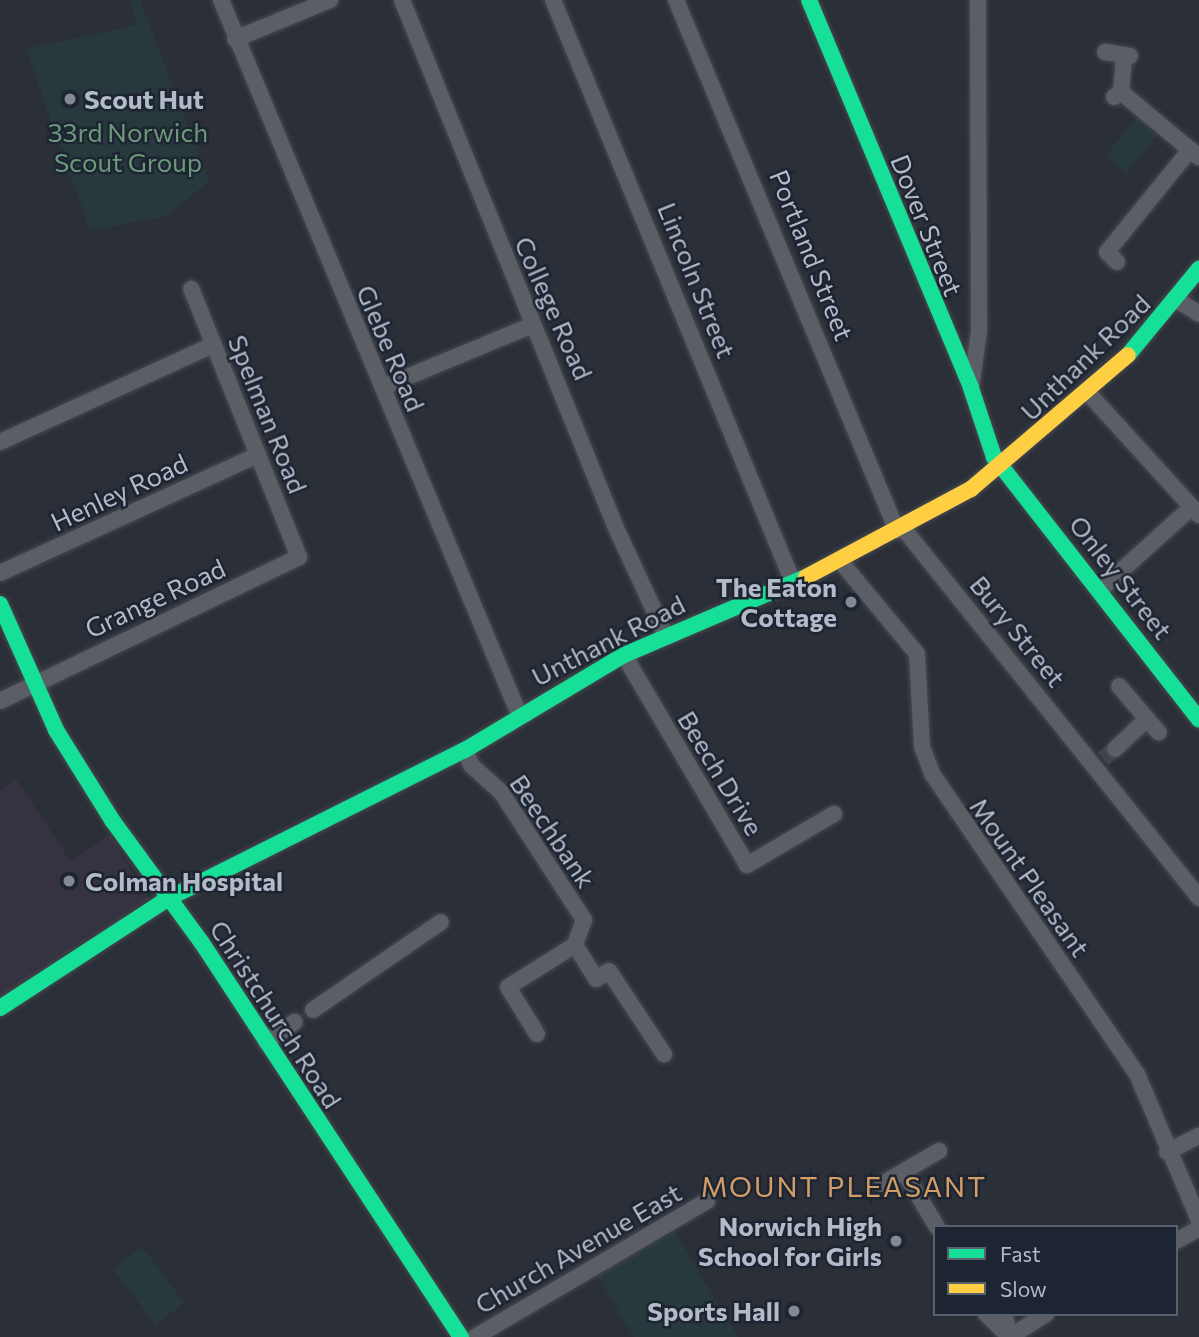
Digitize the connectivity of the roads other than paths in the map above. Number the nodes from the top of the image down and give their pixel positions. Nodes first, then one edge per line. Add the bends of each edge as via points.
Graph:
1 (221, 0) edge
2 (330, 0) edge
3 (402, 0) edge
4 (552, 0) edge
5 (676, 0) edge
6 (809, 0) edge
7 (978, 0) edge
8 (235, 39) junction
9 (1105, 52) dead end
10 (1195, 154) edge
11 (1117, 262) dead end
12 (1199, 270) edge
13 (191, 289) dead end
14 (1177, 300) junction
15 (1199, 314) edge
16 (533, 325) junction
17 (213, 345) junction
18 (383, 387) junction
19 (971, 388) junction
20 (1089, 394) junction
21 (0, 442) edge
22 (258, 455) junction
23 (1002, 467) junction
24 (1196, 511) edge
25 (900, 529) junction
26 (299, 557) joint
27 (841, 562) junction
28 (0, 573) edge
29 (792, 580) junction
30 (1102, 589) junction
31 (0, 604) edge
32 (665, 634) junction
33 (624, 655) junction
34 (33, 684) junction
35 (1119, 686) dead end
36 (0, 701) edge
37 (519, 714) junction
38 (1147, 719) junction
39 (1199, 719) edge
40 (1159, 733) dead end
41 (465, 750) junction
42 (1104, 758) junction
43 (834, 814) dead end
44 (169, 898) junction
45 (1199, 898) edge
46 (441, 922) dead end
47 (575, 945) junction
48 (0, 1008) edge
49 (313, 1010) dead end
50 (295, 1022) dead end
51 (537, 1034) dead end
52 (266, 1042) junction
53 (664, 1054) dead end
54 (1199, 1136) edge
55 (939, 1151) dead end
56 (1167, 1152) junction
57 (904, 1172) junction
58 (882, 1184) dead end
59 (707, 1201) dead end
60 (1195, 1203) edge
61 (1199, 1220) edge
62 (936, 1225) edge
63 (1199, 1228) edge
64 (1178, 1240) edge
65 (988, 1316) edge
66 (1005, 1316) edge
67 (1043, 1316) edge
68 (461, 1337) edge
69 (475, 1337) edge
70 (1010, 1337) edge

1 - 8 street, Glebe Road
2 - 8 street
3 - 16 street, College Road
4 - 29 street, Lincoln Street
5 - 25 street, Portland Street
6 - 19 street, Dover Street
7 - 19 street via 979,331
8 - 18 street, Glebe Road
9 - 10 street via 1127,56 1117,94
10 - 11 street via 1107,252
12 - 14 street, Unthank Road
13 - 17 street, Spelman Road
14 - 15 street
14 - 20 street, Unthank Road
16 - 18 street
16 - 32 street, College Road
17 - 21 street
17 - 22 street, Spelman Road
18 - 37 street, Glebe Road
19 - 23 street, Dover Street via 994,457
20 - 23 street, Unthank Road
20 - 24 street
22 - 26 street, Spelman Road
22 - 28 street, Henley Road
23 - 25 street, Unthank Road
23 - 30 street, Onley Street
24 - 30 street
25 - 27 street, Unthank Road
25 - 42 street, Bury Street
26 - 34 street, Grange Road
27 - 29 street, Unthank Road
27 - 56 street, Mount Pleasant via 917,654 922,747 954,812 1128,1060
29 - 32 street, Unthank Road
30 - 39 street, Onley Street
31 - 34 street, Christchurch Road
32 - 33 street, Unthank Road
33 - 37 street, Unthank Road
33 - 43 street, Beech Drive via 747,865
34 - 36 street, Grange Road
34 - 44 street, Christchurch Road via 112,820
35 - 38 street
37 - 41 street, Unthank Road
38 - 40 street
38 - 42 street
41 - 44 street, Unthank Road
41 - 47 street, Beechbank via 471,765 501,792 584,920
42 - 45 street, Bury Street
44 - 48 street, Unthank Road
44 - 52 street, Christchurch Road
46 - 49 street
47 - 51 street via 508,987
47 - 53 street via 596,979 609,971
50 - 52 street
52 - 68 street, Christchurch Road
54 - 56 street
55 - 57 street
56 - 60 street, Mount Pleasant
57 - 58 street
57 - 62 street
59 - 69 street, Church Avenue East
60 - 61 street, Mount Pleasant
63 - 64 street
65 - 70 street
66 - 70 street
67 - 70 street

